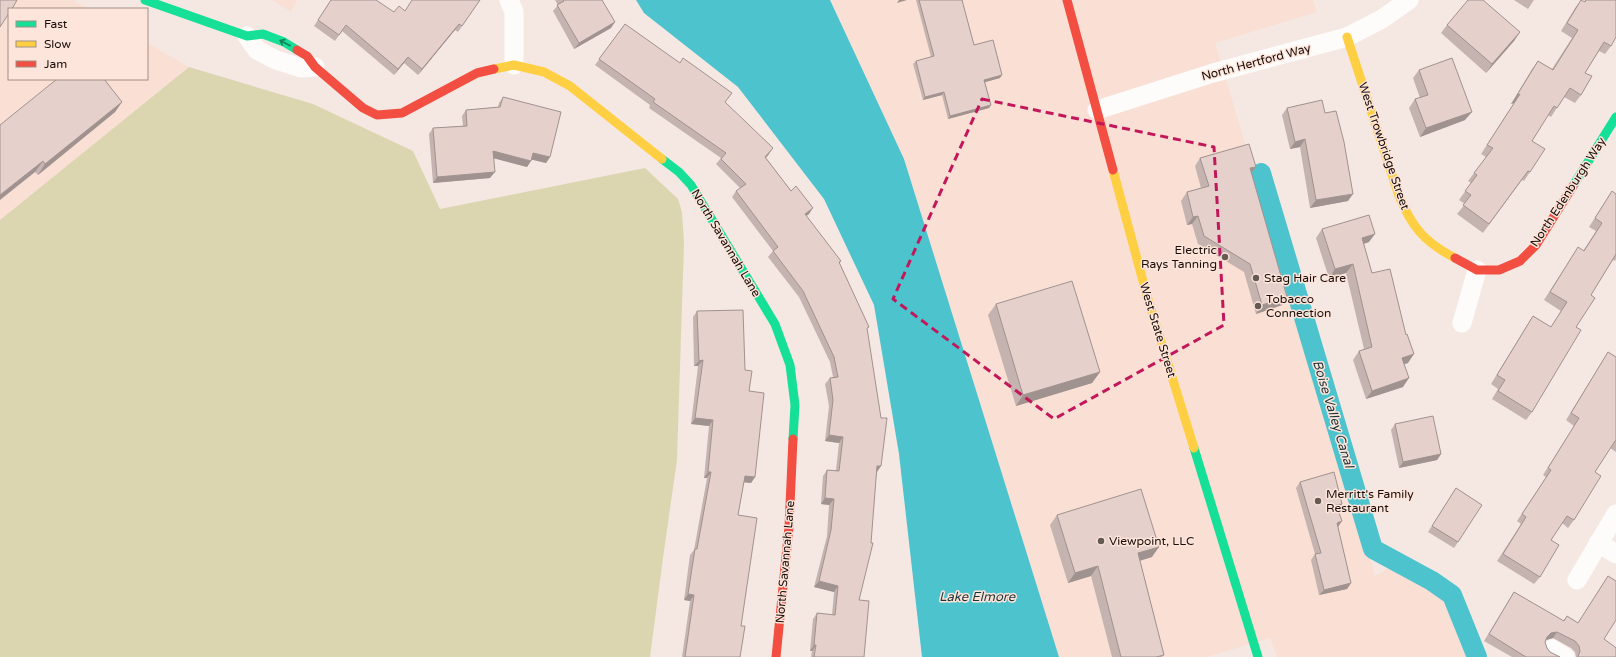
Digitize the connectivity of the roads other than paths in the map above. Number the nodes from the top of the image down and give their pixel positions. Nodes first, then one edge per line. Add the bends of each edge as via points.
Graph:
1 (145, 0) edge
2 (509, 0) edge
3 (1067, 0) edge
4 (1409, 0) edge
5 (247, 36) joint
6 (1347, 37) junction
7 (514, 65) junction
8 (314, 67) joint
9 (1097, 110) junction
10 (1616, 117) edge
11 (1477, 270) junction
12 (1462, 323) dead end
13 (1616, 514) edge
14 (1598, 543) junction
15 (1616, 554) edge
16 (1577, 580) dead end
17 (776, 657) edge
18 (1258, 657) edge

1 - 5 street
2 - 7 street via 514,12
3 - 9 street, West State Street
4 - 6 street, North Hertford Way via 1382,19
5 - 8 street via 257,50 276,60 301,68
6 - 9 street, North Hertford Way via 1213,73
6 - 11 street, West Trowbridge Street via 1408,217 1422,235 1440,250
7 - 8 street, North Savannah Lane via 477,73 402,113 377,115 363,108
7 - 17 street, North Savannah Lane via 544,72 570,86 679,172 700,199 775,324 790,365 796,405 789,526
9 - 18 street, West State Street via 1147,296
10 - 11 street, North Edenburgh Way via 1536,245 1520,262 1499,270
11 - 12 street
13 - 14 street
14 - 15 street
14 - 16 street

